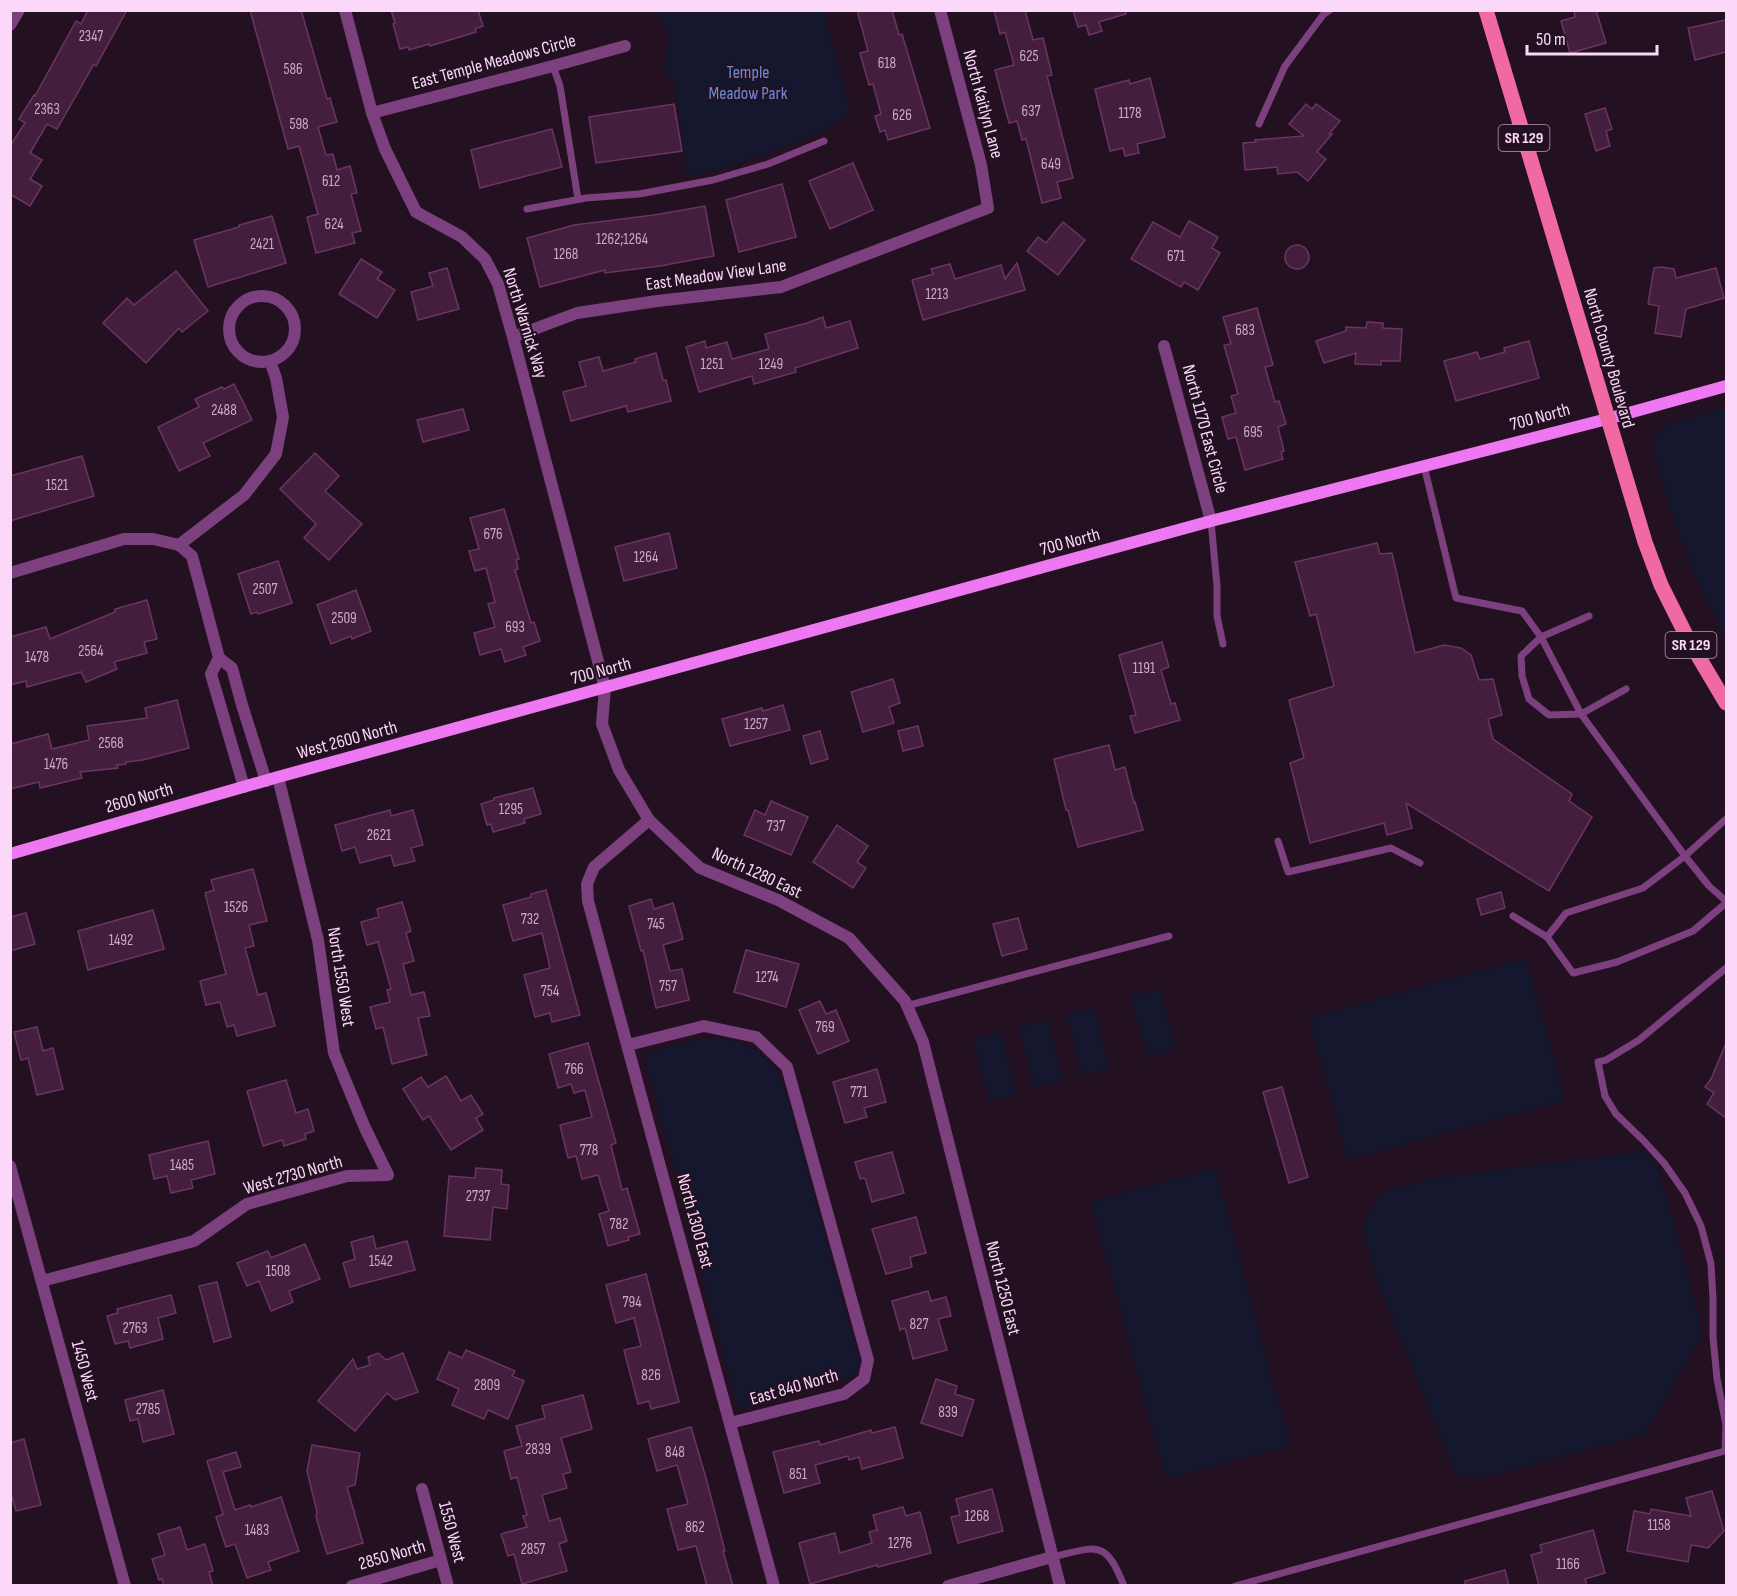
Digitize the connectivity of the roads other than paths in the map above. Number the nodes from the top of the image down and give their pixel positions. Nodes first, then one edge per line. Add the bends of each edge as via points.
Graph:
1 (19, 10) edge
2 (345, 10) edge
3 (940, 10) edge
4 (1330, 10) edge
5 (1486, 10) edge
6 (10, 25) edge
7 (625, 46) dead end
8 (553, 66) junction
9 (372, 113) junction
10 (1259, 124) dead end
11 (824, 141) dead end
12 (578, 199) junction
13 (988, 208) joint
14 (527, 209) dead end
15 (513, 338) junction
16 (1164, 346) dead end
17 (270, 361) junction
18 (1726, 386) edge
19 (1607, 419) junction
20 (1424, 466) junction
21 (1211, 521) junction
22 (179, 545) junction
23 (10, 573) edge
24 (1589, 616) dead end
25 (1541, 637) junction
26 (1223, 644) dead end
27 (219, 658) junction
28 (604, 688) junction
29 (1626, 689) dead end
30 (1726, 703) edge
31 (1581, 714) junction
32 (425, 738) joint
33 (278, 777) junction
34 (266, 781) junction
35 (244, 787) junction
36 (1726, 819) edge
37 (649, 820) junction
38 (1278, 842) dead end
39 (10, 854) edge
40 (1684, 856) junction
41 (1420, 862) dead end
42 (1726, 902) edge
43 (1513, 916) dead end
44 (1170, 936) dead end
45 (1547, 937) junction
46 (1726, 968) edge
47 (906, 1003) junction
48 (628, 1046) junction
49 (10, 1166) edge
50 (388, 1175) joint
51 (42, 1281) junction
52 (729, 1423) junction
53 (422, 1489) dead end
54 (1052, 1557) junction
55 (441, 1560) junction
56 (125, 1586) edge
57 (352, 1586) edge
58 (448, 1586) edge
59 (774, 1586) edge
60 (948, 1586) edge
61 (1060, 1586) edge
62 (1124, 1586) edge
63 (1235, 1586) edge

1 - 6 street
2 - 9 street, North Warnick Way
3 - 13 street, North Kaitlyn Lane via 981,165
4 - 10 lane via 1285,66
5 - 19 main road, North County Boulevard / SR 129
7 - 8 street, East Temple Meadows Circle
8 - 9 street, East Temple Meadows Circle
8 - 12 lane via 560,86
9 - 15 street, North Warnick Way via 416,212 462,237 485,259 498,284
11 - 12 lane via 768,164 713,180 639,194
12 - 14 lane
13 - 15 street, East Meadow View Lane via 781,288 578,313
15 - 28 street, North Warnick Way
16 - 21 street, North 1170 East Circle
17 - 17 street via 287,350 295,331 294,320 282,303 273,298 253,297 234,310 229,332 232,343 247,359
17 - 22 street via 283,417 276,454 244,495
18 - 19 street, 700 North
19 - 20 street, 700 North
19 - 30 main road, North County Boulevard / SR 129 via 1661,585
20 - 21 street, 700 North
20 - 25 lane via 1456,598 1522,611
21 - 26 lane via 1217,616
21 - 28 street, 700 North
22 - 23 street via 153,539 124,539
22 - 27 street via 192,556
24 - 25 lane
25 - 31 lane
25 - 31 lane via 1521,656 1529,699 1549,715
27 - 34 street via 232,668
27 - 35 street via 211,674
28 - 32 street, 700 North
28 - 37 street, North 1280 East via 602,724 619,770
29 - 31 lane
31 - 40 lane
32 - 33 street, West 2600 North
33 - 34 street, 2600 North
33 - 50 street, North 1550 West via 318,940 334,1053
34 - 35 street, 2600 North
35 - 39 street, 2600 North
36 - 40 lane
37 - 47 street, North 1280 East via 700,868 778,900 849,938
37 - 48 street, North 1300 East via 594,867 587,884 588,901
38 - 41 lane via 1288,872 1391,848
40 - 42 lane
40 - 45 lane via 1642,888 1566,913
42 - 45 lane via 1692,931 1617,962 1573,973
43 - 45 lane
44 - 47 lane
46 - 63 lane via 1639,1040 1598,1062 1605,1096 1616,1114 1664,1163 1701,1226 1711,1264 1713,1337 1726,1425 1725,1451
47 - 54 street, North 1250 East via 923,1042
48 - 52 street, North 1300 East
48 - 52 street, East 840 North via 705,1026 756,1037 787,1067 868,1360 864,1379 844,1394
49 - 51 street, 1450 West
50 - 51 street, West 2730 North via 347,1176 247,1204 194,1241
51 - 56 street, 1450 West
52 - 59 street, North 1300 East
53 - 55 street, 1550 West
54 - 60 street
54 - 61 street, North 1250 East
54 - 62 lane via 1092,1548 1104,1551
55 - 57 street, 2850 North
55 - 58 street, 1550 West

